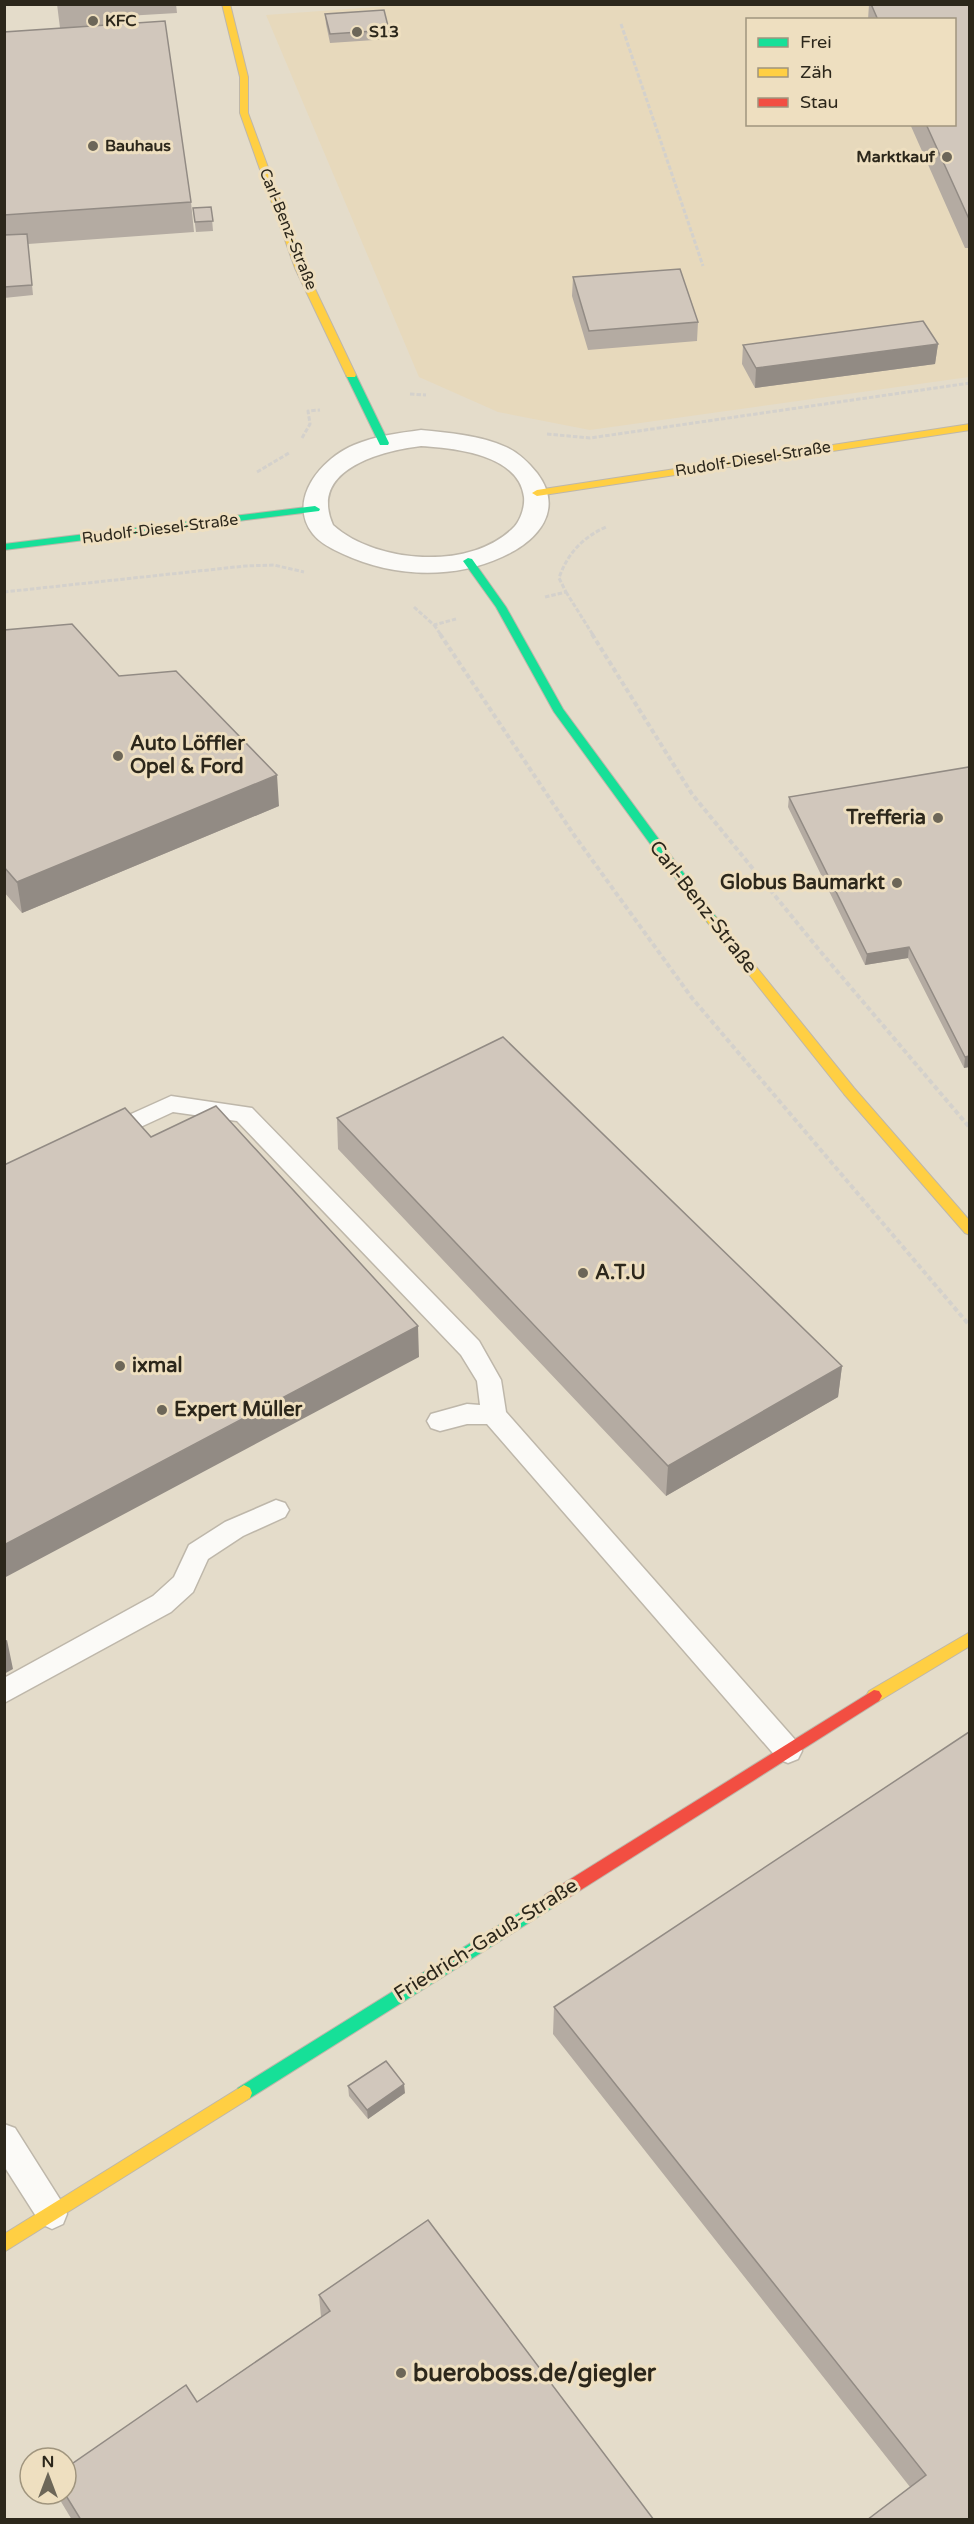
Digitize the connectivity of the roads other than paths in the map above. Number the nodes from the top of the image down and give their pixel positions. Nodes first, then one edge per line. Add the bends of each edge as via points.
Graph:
1 (226, 4) edge
2 (969, 427) edge
3 (384, 443) junction
4 (537, 493) junction
5 (315, 508) junction
6 (4, 547) edge
7 (468, 561) junction
8 (88, 1144) edge
9 (969, 1230) edge
10 (494, 1415) junction
11 (440, 1421) dead end
12 (276, 1510) dead end
13 (969, 1638) edge
14 (4, 1692) edge
15 (788, 1751) junction
16 (4, 2138) edge
17 (52, 2214) junction
18 (4, 2244) edge

1 - 3 street, Carl-Benz-Straße via 244,77 244,113 278,212 300,268
2 - 4 street, Rudolf-Diesel-Straße
3 - 4 street via 421,438 464,441 501,453 522,468
3 - 5 street via 337,465 322,482
4 - 7 street via 535,516 523,533 501,549
5 - 6 street, Rudolf-Diesel-Straße
5 - 7 street via 321,528 348,547 384,561 434,566
7 - 9 street, Carl-Benz-Straße via 501,607 558,710 671,868 849,1091
8 - 10 lane via 171,1104 244,1114 471,1348 489,1380
10 - 11 lane via 467,1414
10 - 15 lane
12 - 14 lane via 234,1529 198,1552 184,1584 162,1604
13 - 15 street, Friedrich-Gauß-Straße
15 - 17 street, Friedrich-Gauß-Straße
16 - 17 lane
17 - 18 street, Friedrich-Gauß-Straße

